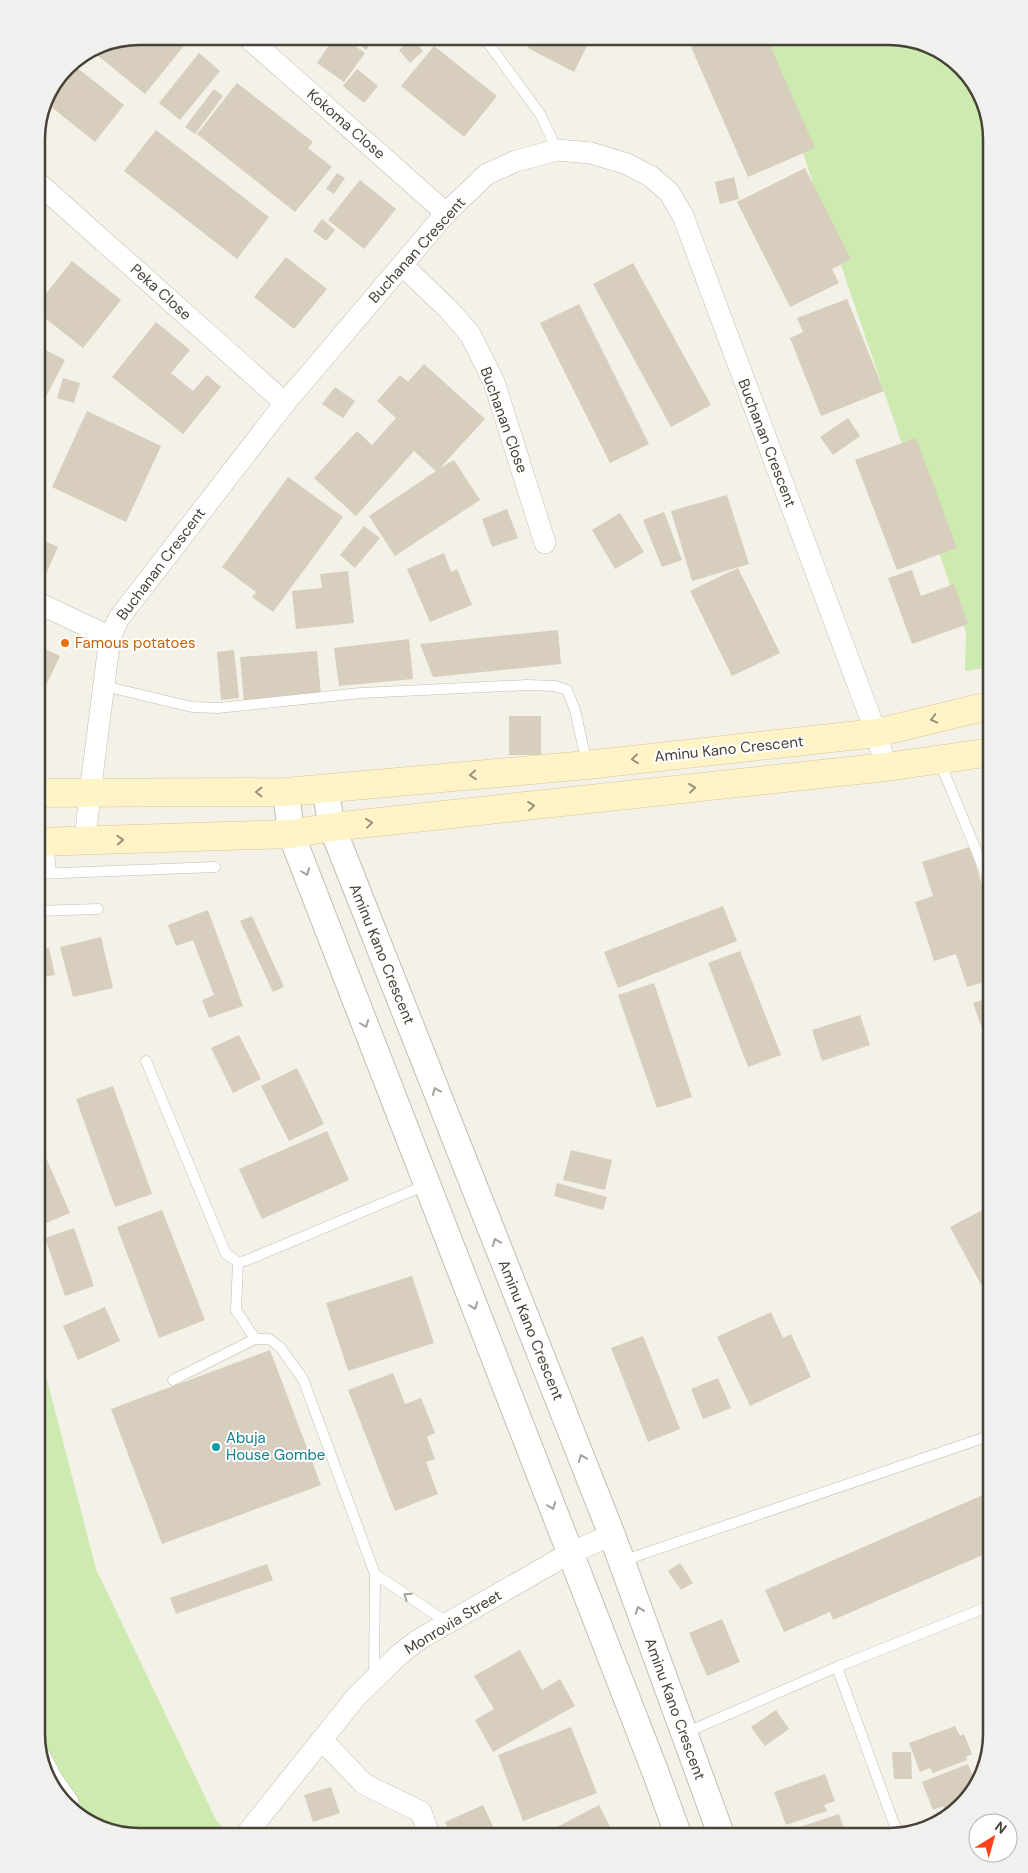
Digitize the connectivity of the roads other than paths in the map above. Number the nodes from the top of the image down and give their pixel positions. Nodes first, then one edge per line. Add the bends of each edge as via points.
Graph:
1 (256, 45) edge
2 (490, 45) edge
3 (557, 150) junction
4 (45, 189) edge
5 (446, 212) junction
6 (402, 265) junction
7 (285, 403) junction
8 (545, 543) dead end
9 (45, 606) edge
10 (110, 637) junction
11 (104, 686) junction
12 (983, 707) edge
13 (876, 734) junction
14 (983, 753) edge
15 (939, 759) junction
16 (587, 764) junction
17 (886, 767) junction
18 (325, 788) junction
19 (286, 792) junction
20 (45, 793) edge
21 (90, 793) junction
22 (332, 827) junction
23 (291, 834) junction
24 (85, 841) junction
25 (45, 842) edge
26 (45, 853) edge
27 (215, 867) dead end
28 (983, 867) edge
29 (45, 874) edge
30 (51, 874) junction
31 (98, 909) dead end
32 (45, 911) edge
33 (146, 1061) dead end
34 (427, 1184) junction
35 (238, 1262) junction
36 (255, 1339) junction
37 (173, 1380) dead end
38 (983, 1438) edge
39 (612, 1535) junction
40 (570, 1553) junction
41 (622, 1561) junction
42 (376, 1574) junction
43 (983, 1610) edge
44 (448, 1623) junction
45 (837, 1667) junction
46 (374, 1680) junction
47 (684, 1733) junction
48 (322, 1740) junction
49 (251, 1828) edge
50 (427, 1828) edge
51 (676, 1828) edge
52 (719, 1828) edge
53 (895, 1828) edge

1 - 5 street, Kokoma Close
2 - 3 lane via 540,114
3 - 5 street, Buchanan Crescent via 516,161 487,174
3 - 13 street, Buchanan Crescent via 591,153 627,164 650,176 669,192 682,216
4 - 7 street, Peka Close
5 - 6 street, Buchanan Crescent
6 - 7 street, Buchanan Crescent
6 - 8 street, Buchanan Close via 470,334 494,382
7 - 10 street, Buchanan Crescent via 119,618
9 - 10 street
10 - 11 street, Buchanan Crescent
11 - 16 lane via 192,706 218,708 361,694 555,686 567,690 575,710
11 - 21 street, Buchanan Crescent
12 -> 13 main road, Aminu Kano Crescent
13 -> 16 main road, Aminu Kano Crescent
13 - 17 street, Buchanan Crescent
14 - 15 main road
15 - 17 main road
15 - 28 lane
16 -> 18 main road, Aminu Kano Crescent
22 -> 17 main road
18 - 19 main road, Aminu Kano Crescent
18 - 22 street, Aminu Kano Crescent
19 -> 21 main road, Aminu Kano Crescent
19 - 23 street
20 - 21 main road, Aminu Kano Crescent
21 - 24 street, Buchanan Crescent
22 - 23 main road
39 -> 22 street, Aminu Kano Crescent
24 -> 23 main road
23 -> 34 street
24 - 25 main road
26 - 30 lane
27 - 30 lane
29 - 30 lane
31 - 32 lane
33 - 35 lane via 226,1254
34 - 35 lane via 246,1262
34 -> 40 street
35 - 36 lane via 236,1310
36 - 37 lane
36 - 42 lane via 269,1339 280,1347 303,1379
38 - 41 lane
39 - 40 street, Monrovia Street
39 - 41 street, Aminu Kano Crescent
40 - 44 street, Monrovia Street
40 - 51 street
47 -> 41 street, Aminu Kano Crescent
44 -> 42 lane
42 - 46 lane
43 - 45 lane
44 - 46 street, Monrovia Street via 406,1649
45 - 47 lane
45 - 53 lane
46 - 48 street, Monrovia Street
47 - 52 street, Aminu Kano Crescent
48 - 49 street, Monrovia Street
48 - 50 street via 364,1784 421,1812

